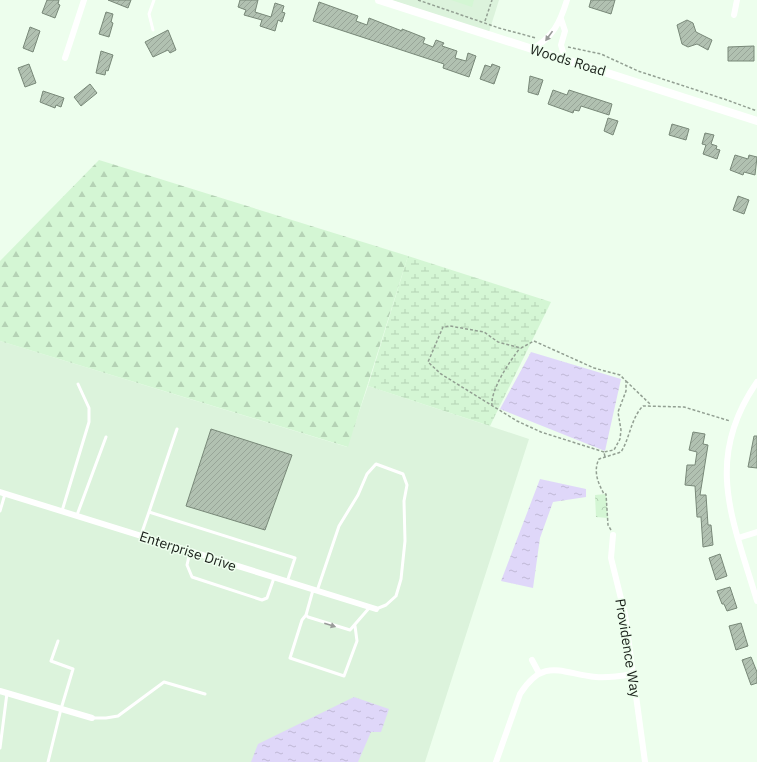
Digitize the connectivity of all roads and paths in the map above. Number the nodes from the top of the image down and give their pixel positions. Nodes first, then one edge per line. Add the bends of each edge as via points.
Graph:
1 (84, 0) edge
2 (154, 0) edge
3 (379, 0) edge
4 (418, 0) edge
5 (492, 0) edge
6 (567, 0) edge
7 (736, 0) edge
8 (734, 15) dead end
9 (561, 19) junction
10 (485, 22) junction
11 (153, 30) dead end
12 (546, 41) junction
13 (561, 45) junction
14 (532, 49) junction
15 (64, 58) dead end
16 (565, 59) junction
17 (757, 111) edge
18 (757, 121) edge
19 (521, 348) junction
20 (626, 381) junction
21 (757, 382) edge
22 (78, 384) dead end
23 (651, 405) junction
24 (492, 406) junction
25 (735, 422) junction
26 (177, 429) dead end
27 (106, 437) dead end
28 (604, 452) junction
29 (605, 457) junction
30 (2, 493) edge
31 (0, 511) edge
32 (62, 511) junction
33 (149, 512) junction
34 (77, 515) junction
35 (757, 532) edge
36 (141, 536) junction
37 (613, 536) joint
38 (738, 538) junction
39 (190, 551) junction
40 (274, 578) junction
41 (287, 582) junction
42 (315, 591) junction
43 (757, 601) edge
44 (373, 608) junction
45 (306, 615) junction
46 (355, 626) junction
47 (58, 641) dead end
48 (532, 660) dead end
49 (539, 673) junction
50 (633, 674) junction
51 (0, 691) edge
52 (7, 693) junction
53 (205, 694) dead end
54 (61, 709) junction
55 (92, 718) joint
56 (0, 748) edge
57 (48, 762) edge
58 (496, 762) edge
59 (645, 762) edge

1 - 15 street
2 - 11 lane via 149,14
3 - 14 street, Woods Road
4 - 10 path
5 - 10 path
6 - 9 street
7 - 8 street
9 -> 12 street
9 - 13 street via 565,31
10 - 12 path
12 - 14 street
13 - 16 street
13 - 17 path via 602,54 638,71
14 - 16 street, Woods Road
16 - 18 street, Woods Road
19 - 20 path via 534,341 594,368 620,375
19 - 24 path via 512,358 491,399
19 - 24 path via 498,342 484,332 450,326 443,327 434,344 428,362 441,374
20 - 23 path
20 - 28 path via 626,391 618,412 620,439 614,450
21 - 25 street via 747,396
22 - 32 lane via 89,408 89,422
23 - 25 path via 684,407
23 - 29 path via 643,406 637,412 626,445 621,452
24 - 28 path via 541,432
25 - 38 street via 728,451 726,476 729,507
26 - 33 lane
27 - 34 lane
28 - 29 path
29 - 37 path via 599,459 596,465 597,476 606,494 608,525
30 - 31 lane
30 - 32 street, Enterprise Drive
32 - 34 street, Enterprise Drive
33 - 36 lane
33 - 41 lane via 295,558
34 - 36 street, Enterprise Drive
35 - 38 street
36 - 39 street, Enterprise Drive
37 - 50 street, Providence Way via 611,558 625,615
38 - 43 street
39 - 40 street, Enterprise Drive
39 - 40 lane via 187,565 190,576 206,582 265,600
40 - 41 street, Enterprise Drive
41 - 42 street, Enterprise Drive
42 - 44 street, Enterprise Drive
42 - 44 lane via 340,526 367,474 376,464 403,474 407,485 401,580 396,596 386,605
42 - 45 lane
44 - 46 lane
45 -> 46 lane via 308,618 346,630
45 - 46 lane via 302,620 290,658 344,676 357,641
47 - 54 lane via 51,661 73,669
48 - 49 street
49 - 50 street via 558,670 594,677
49 - 58 street via 520,694
50 - 59 street, Providence Way
51 - 52 street
52 - 54 street
52 - 56 lane
53 - 55 lane via 164,682 118,716
54 - 55 street
54 - 57 lane

